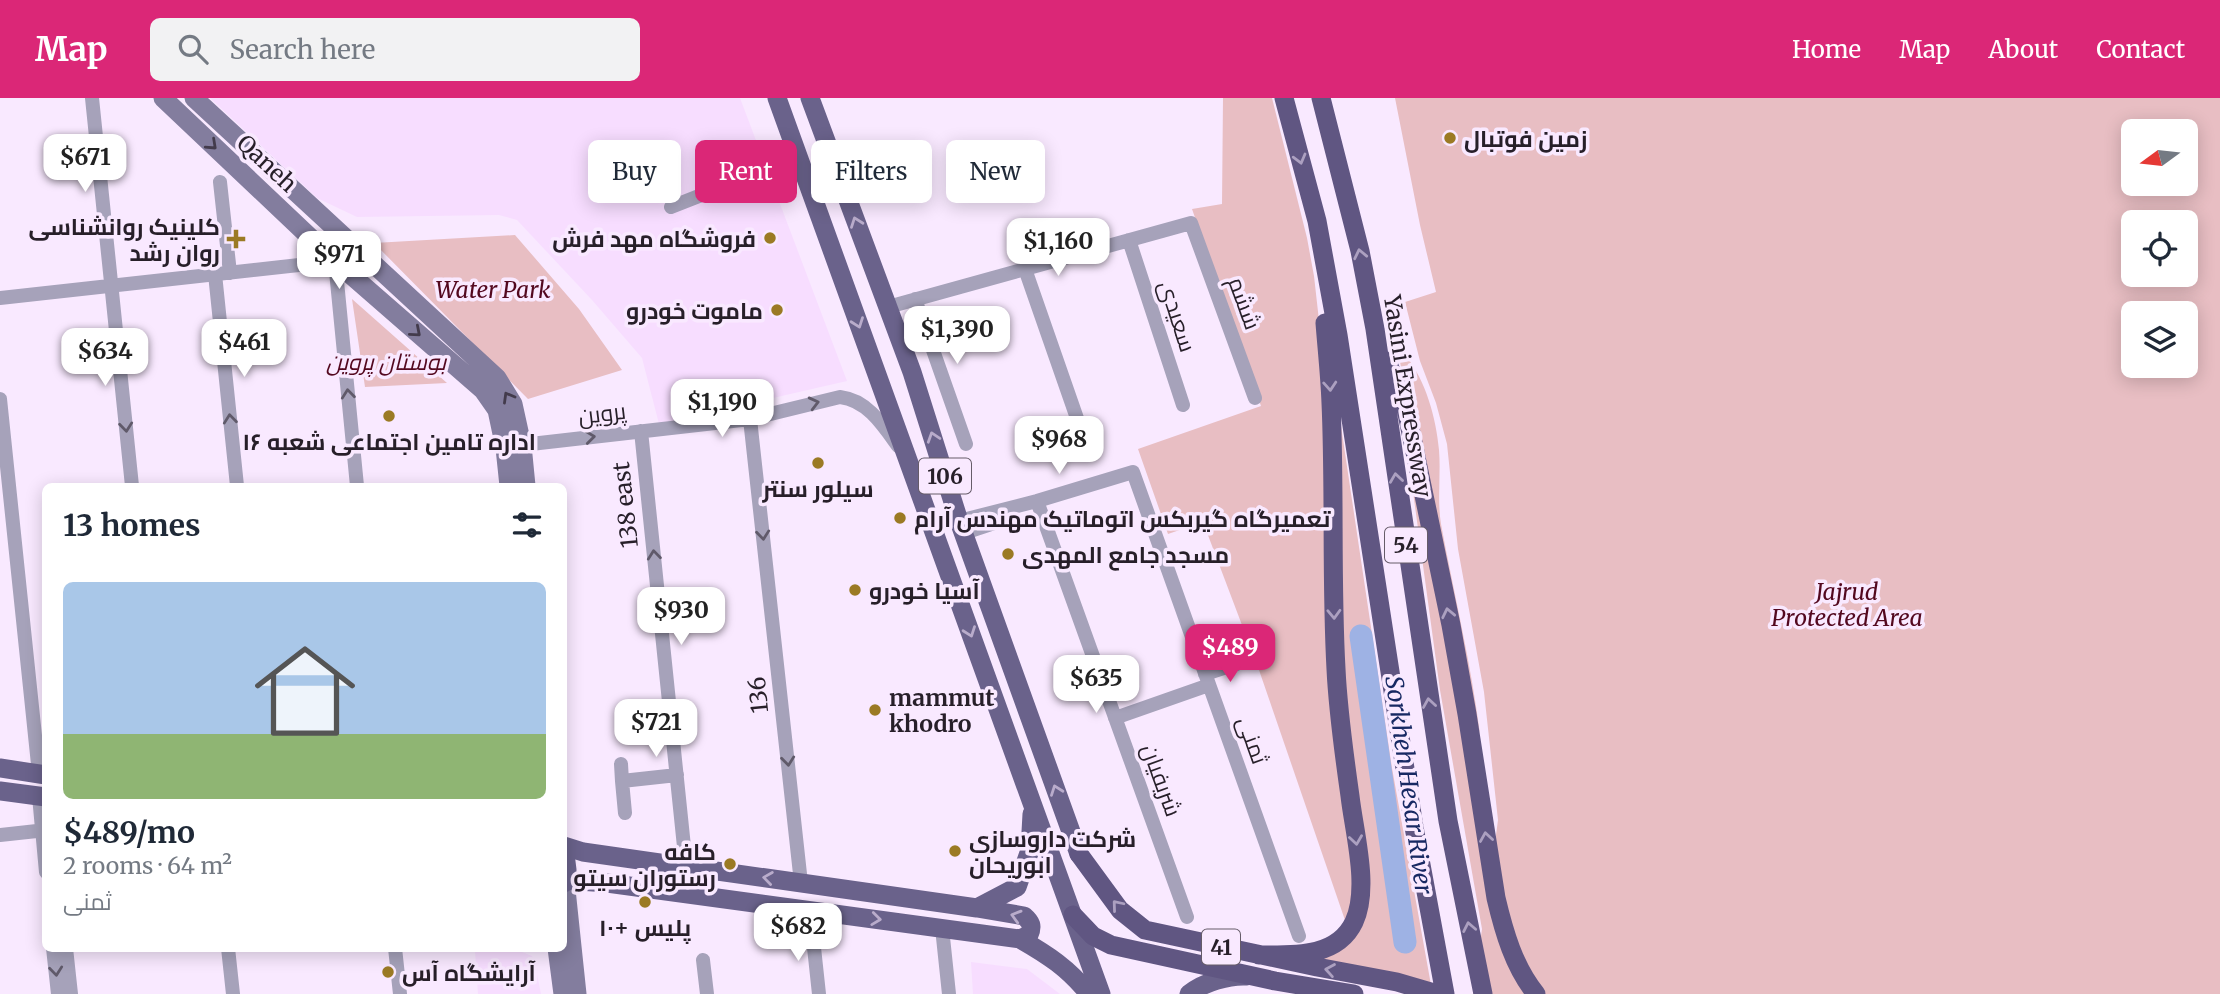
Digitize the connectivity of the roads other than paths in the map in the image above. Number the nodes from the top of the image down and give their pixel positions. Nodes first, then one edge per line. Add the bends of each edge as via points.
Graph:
1 (92, 98) edge
2 (163, 98) edge
3 (194, 98) edge
4 (777, 98) edge
5 (810, 98) edge
6 (1284, 98) edge
7 (1321, 98) edge
8 (798, 158) junction
9 (220, 182) dead end
10 (671, 207) dead end
11 (1317, 221) junction
12 (1129, 240) junction
13 (349, 243) junction
14 (335, 261) junction
15 (1025, 269) junction
16 (223, 274) junction
17 (112, 286) junction
18 (0, 298) edge
19 (885, 299) junction
20 (915, 299) junction
21 (1375, 329) junction
22 (880, 383) junction
23 (1255, 398) dead end
24 (0, 399) edge
25 (1183, 405) dead end
26 (750, 419) junction
27 (641, 431) junction
28 (966, 444) dead end
29 (522, 445) junction
30 (1087, 447) dead end
31 (907, 459) junction
32 (132, 483) edge
33 (237, 483) edge
34 (357, 483) edge
35 (509, 483) edge
36 (526, 483) edge
37 (1039, 505) junction
38 (961, 527) junction
39 (1245, 661) dead end
40 (1207, 679) junction
41 (1115, 718) junction
42 (621, 764) dead end
43 (0, 768) edge
44 (42, 774) edge
45 (677, 775) junction
46 (622, 781) junction
47 (0, 790) edge
48 (42, 797) edge
49 (1033, 808) junction
50 (625, 813) dead end
51 (42, 830) edge
52 (0, 835) edge
53 (567, 847) edge
54 (1079, 854) joint
55 (686, 866) junction
56 (567, 881) edge
57 (801, 883) junction
58 (977, 908) junction
59 (1073, 915) junction
60 (1187, 917) dead end
61 (567, 923) edge
62 (942, 928) junction
63 (812, 929) dead end
64 (1299, 936) dead end
65 (1020, 939) junction
66 (53, 952) edge
67 (66, 952) edge
68 (228, 952) edge
69 (395, 952) edge
70 (558, 952) edge
71 (1259, 955) junction
72 (703, 960) dead end
73 (1275, 981) junction
74 (1318, 990) edge
75 (58, 994) edge
76 (71, 994) edge
77 (233, 994) edge
78 (400, 994) edge
79 (563, 994) edge
80 (577, 994) edge
81 (707, 994) edge
82 (819, 994) edge
83 (949, 994) edge
84 (1089, 994) edge
85 (1101, 994) edge
86 (1189, 994) edge
87 (1354, 994) edge
88 (1438, 994) edge
89 (1445, 994) edge
90 (1483, 994) edge
91 (1536, 994) edge

1 - 17 street
2 -> 14 main road, Qaneh
3 - 13 main road, Qaneh
4 - 8 main road, 106
19 -> 5 main road, 106
6 -> 11 highway, 54
21 -> 7 highway, Yasini Expressway / 54
8 - 10 street
8 -> 22 main road, 106
9 - 16 street
11 -> 71 highway via 1331,403 1336,672 1361,895 1354,922 1331,946 1308,954
11 - 89 highway, 54
12 - 15 street
12 - 23 street, ششم via 1191,223
12 - 25 street, سعیدی
13 - 14 street
29 -> 13 main road, Qaneh via 513,404 497,378
14 - 16 street
34 -> 14 street
14 -> 35 main road, Qaneh via 483,390 497,410
15 - 20 street
15 - 30 street
16 - 17 street
33 -> 16 street
17 - 18 street
17 -> 32 street
19 - 20 street
19 - 22 main road via 887,324 904,378 894,388
38 -> 19 main road, 106
20 - 28 street
90 -> 21 highway, Yasini Expressway / 54 via 1446,809
91 -> 21 highway via 1502,927 1451,625 1406,409
22 - 31 main road, 106
24 - 44 street
26 - 27 street, پروین
26 -> 31 street, پروین via 852,398 876,418
26 -> 57 street, 136
29 -> 27 street, پروین
45 -> 27 street, 138 east
29 - 36 main road, Qaneh
31 -> 49 main road, 106
37 - 38 street
37 - 40 street, ثمنی via 1133,472
37 - 41 street, شریفیان
54 -> 38 main road, 106
39 - 40 street
40 - 41 street
40 - 64 street, ثمنی
41 - 60 street, شریفیان
42 - 46 street
43 - 44 main road
45 - 46 street
45 - 55 street, 138 east
46 - 50 street
47 - 48 main road
49 - 58 main road via 1030,850 1017,887
49 - 59 main road, 106
51 - 52 street
53 - 55 main road
71 -> 54 highway, 41 via 1145,930 1120,910
57 -> 55 main road
56 -> 62 main road
57 - 58 main road
65 -> 58 main road via 1032,928 1024,916
59 - 73 highway, 41 via 1085,930 1111,945
59 - 85 main road, 106
61 - 80 main road
62 - 65 main road
62 - 83 street
63 - 82 street
65 - 84 main road via 1073,974
66 -> 75 street
67 - 76 street
68 - 77 street
69 - 78 street
70 - 79 main road
88 -> 71 highway, 41
72 - 81 street
73 - 74 highway, 41
73 - 86 main road via 1243,976
74 - 87 highway, 41

